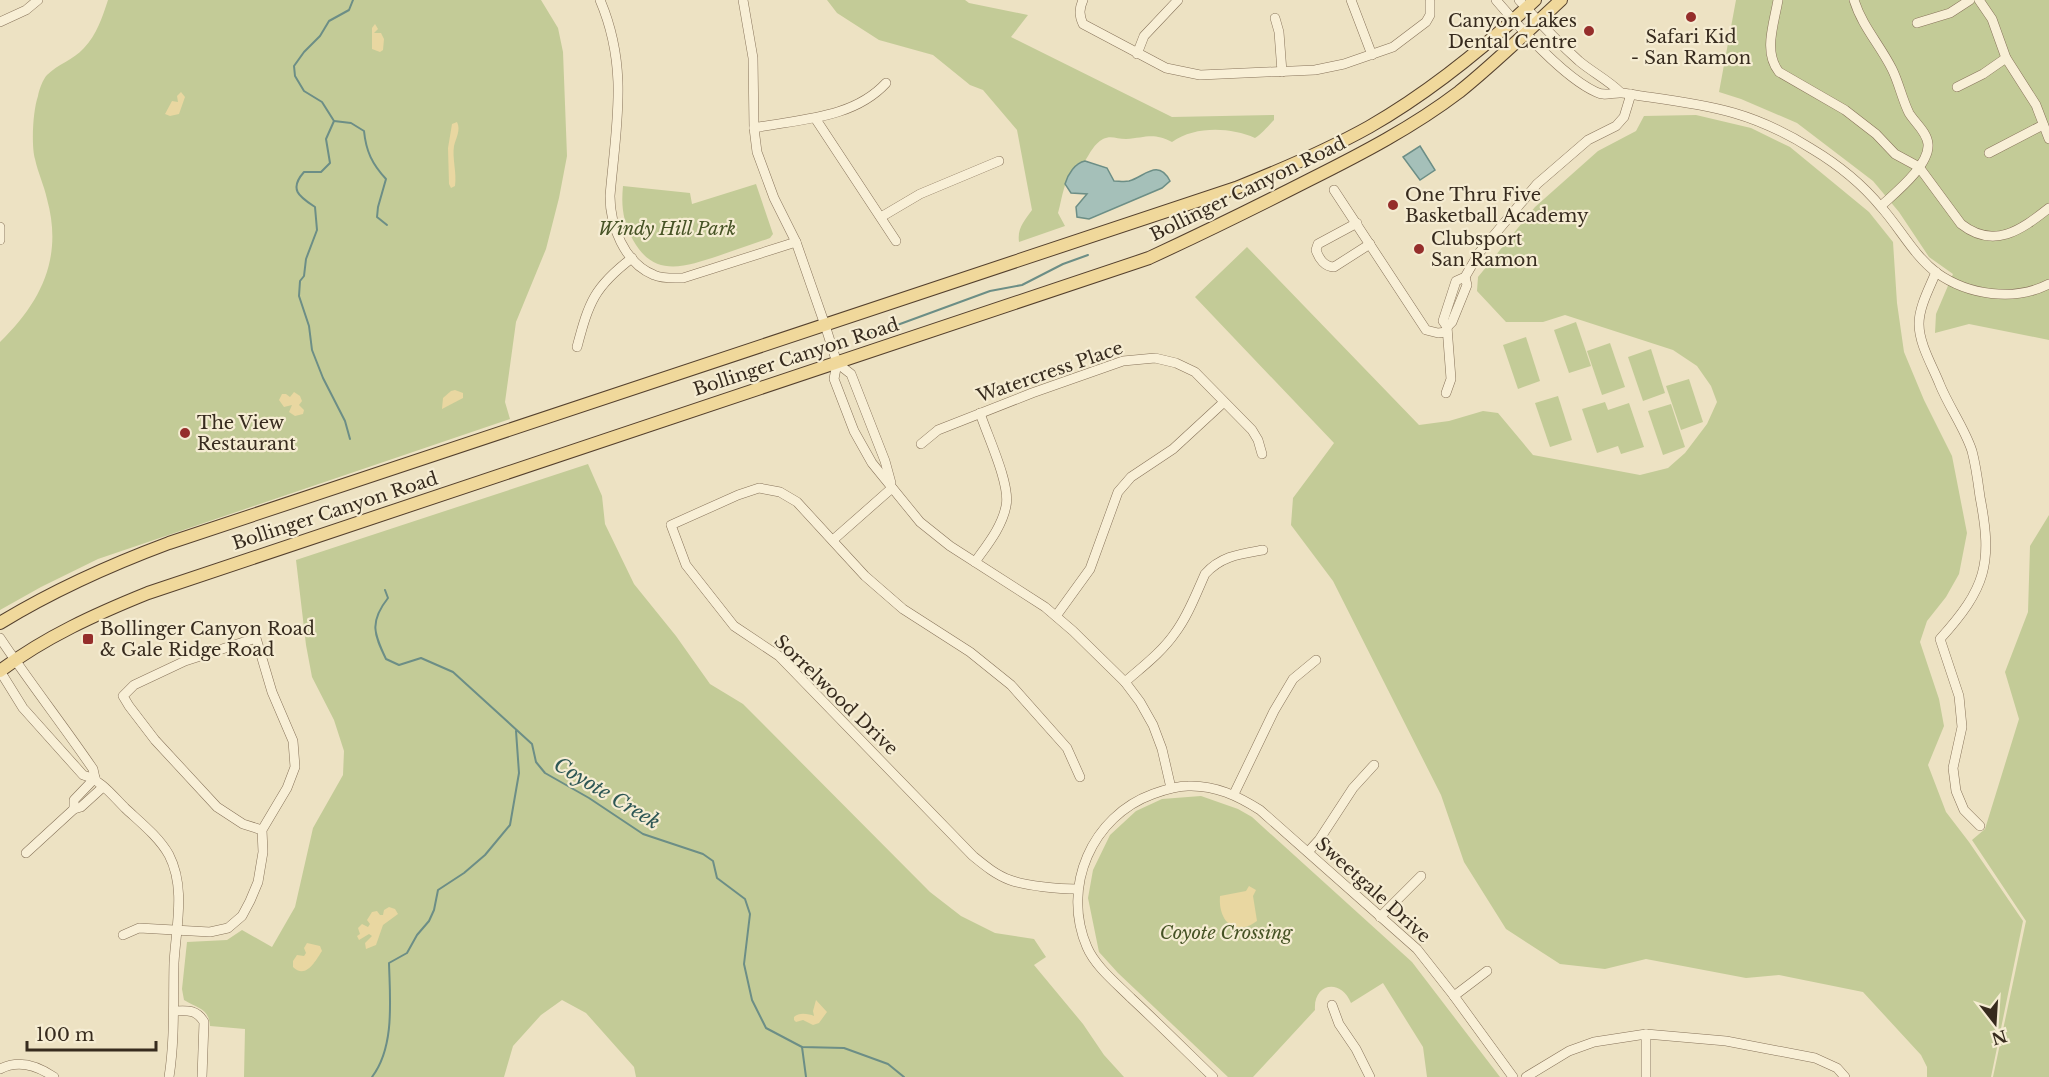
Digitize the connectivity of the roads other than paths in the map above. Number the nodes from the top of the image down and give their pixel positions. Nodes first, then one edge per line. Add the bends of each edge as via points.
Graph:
1 (38, 0) edge
2 (600, 0) edge
3 (743, 0) edge
4 (1083, 0) edge
5 (1178, 0) edge
6 (1351, 0) edge
7 (1496, 0) edge
8 (1562, 0) edge
9 (1778, 0) edge
10 (1854, 0) edge
11 (1970, 0) edge
12 (1979, 0) edge
13 (1430, 1) edge
14 (1527, 3) edge
15 (1275, 18) dead end
16 (1514, 20) junction
17 (1539, 21) junction
18 (0, 22) edge
19 (1917, 23) dead end
20 (1527, 33) junction
21 (1137, 54) junction
22 (1372, 55) junction
23 (2006, 58) junction
24 (1282, 72) junction
25 (886, 83) dead end
26 (1957, 87) dead end
27 (1620, 92) junction
28 (1631, 94) junction
29 (815, 118) junction
30 (2043, 124) junction
31 (754, 128) junction
32 (2049, 139) edge
33 (1989, 153) dead end
34 (999, 161) dead end
35 (1918, 167) junction
36 (1334, 190) dead end
37 (1881, 206) junction
38 (2049, 208) edge
39 (881, 217) junction
40 (1357, 223) junction
41 (0, 227) edge
42 (0, 240) edge
43 (896, 241) dead end
44 (796, 242) junction
45 (1371, 244) junction
46 (632, 258) junction
47 (1936, 272) junction
48 (2049, 284) edge
49 (825, 325) junction
50 (1447, 329) junction
51 (577, 347) dead end
52 (837, 363) junction
53 (1446, 393) dead end
54 (1224, 402) junction
55 (980, 413) junction
56 (921, 444) dead end
57 (1262, 454) dead end
58 (892, 488) junction
59 (833, 540) junction
60 (1263, 550) dead end
61 (975, 562) junction
62 (1056, 616) junction
63 (0, 623) edge
64 (0, 639) edge
65 (15, 660) junction
66 (1316, 660) dead end
67 (0, 671) edge
68 (1125, 682) junction
69 (1374, 765) dead end
70 (1080, 777) dead end
71 (95, 778) junction
72 (103, 787) junction
73 (1171, 788) junction
74 (1234, 794) junction
75 (74, 808) junction
76 (1980, 826) dead end
77 (262, 830) junction
78 (1308, 852) junction
79 (26, 853) dead end
80 (1421, 876) dead end
81 (1077, 889) junction
82 (1380, 917) junction
83 (177, 929) junction
84 (123, 935) dead end
85 (1486, 971) dead end
86 (1454, 996) junction
87 (1332, 1005) dead end
88 (175, 1011) junction
89 (1646, 1034) junction
90 (0, 1069) edge
91 (54, 1077) edge
92 (169, 1077) edge
93 (202, 1077) edge
94 (1213, 1077) edge
95 (1370, 1077) edge
96 (1513, 1077) edge
97 (1526, 1077) edge
98 (1646, 1077) edge
99 (1845, 1077) edge

1 - 18 street
2 - 46 street via 618,64 610,210 622,244
3 - 31 street via 753,58
4 - 21 street via 1079,16 1083,24
5 - 21 street via 1144,36
6 - 22 street
7 - 16 street
8 - 17 main road, Bollinger Canyon Road
9 - 35 street via 1770,49 1779,72 1845,110 1895,154
10 - 35 street via 1927,140 1925,158
11 - 19 street via 1950,13
12 - 23 street via 1992,19
13 - 22 street via 1426,22 1392,47
14 - 16 main road, Bollinger Canyon Road
14 - 17 street
15 - 24 street
16 - 20 street
16 - 49 main road, Bollinger Canyon Road via 1448,76 1407,104 1368,128 1274,173
17 - 20 main road, Bollinger Canyon Road
17 - 27 street via 1578,60
20 - 27 street via 1576,81 1605,96
20 - 52 main road, Bollinger Canyon Road via 1459,92 1417,121 1201,234 1149,258
21 - 24 street via 1166,68 1200,75
22 - 24 street via 1315,70
23 - 26 street
23 - 30 street via 2026,87
25 - 29 street via 874,96 854,107
27 - 28 street
28 - 37 street via 1709,105 1779,130 1847,174
28 - 50 street via 1624,117 1616,126 1588,140 1537,184 1479,253 1465,277 1467,285
29 - 31 street
29 - 39 street
30 - 32 street
30 - 33 street
31 - 44 street via 764,173
34 - 39 street via 920,194
35 - 37 street
35 - 38 street via 1960,224 1978,234 2009,235
36 - 40 street
37 - 47 street
39 - 43 street
40 - 45 street
40 - 45 street via 1318,244 1318,258 1334,267
41 - 42 street
44 - 46 street via 683,278 655,276
44 - 49 street
45 - 50 street via 1426,330 1438,333
46 - 51 street via 598,288
47 - 48 street via 1958,284 2000,294
47 - 76 street via 1920,312 1921,338 1972,451 1986,524 1982,579 1958,619 1940,639 1959,696 1962,727 1953,768 1956,791 1964,810
49 - 52 street
49 - 63 main road, Bollinger Canyon Road via 116,562
50 - 53 street via 1451,379
52 - 58 street via 851,374
52 - 58 street via 834,379 854,431
52 - 65 main road, Bollinger Canyon Road via 148,593 50,638
54 - 55 street, Watercress Place via 1195,372 1155,358 1123,361
54 - 57 street, Watercress Place via 1252,430
54 - 62 street via 1173,449 1131,477 1118,492 1090,569
55 - 56 street, Watercress Place via 938,430
55 - 61 street via 1004,483 1007,505 1001,524
58 - 59 street
58 - 61 street via 920,522
59 - 70 street via 903,609 970,652 1011,685 1066,748
59 - 81 street, Sorrelwood Drive via 797,502 780,492 759,488 671,525 686,565 734,626 778,656 973,856 1011,880
60 - 68 street via 1233,555 1209,569 1176,633
61 - 62 street
62 - 68 street
64 - 65 street
65 - 67 main road, Bollinger Canyon Road
65 - 71 street via 93,769
66 - 74 street via 1293,679
67 - 71 street via 23,708 83,775
68 - 73 street via 1153,725
69 - 78 street
71 - 72 street
71 - 75 street via 74,800
72 - 75 street via 81,807
72 - 83 street via 147,828 168,854 177,876
73 - 74 street, Sweetgale Drive via 1188,786
73 - 81 street, Sweetgale Drive via 1142,798 1118,814 1085,859
74 - 78 street, Sweetgale Drive via 1260,810
75 - 79 street
77 - 77 street via 295,766 293,741 272,692 256,638 185,661 134,685 123,696 155,740 217,807 243,824
77 - 83 street via 258,882 242,916 228,928 210,932
78 - 82 street, Sweetgale Drive
80 - 82 street
81 - 94 street, Sweetgale Drive via 1079,921 1087,948 1103,970
82 - 86 street, Sweetgale Drive via 1417,949
83 - 84 street via 139,928
83 - 88 street
85 - 86 street
86 - 96 street, Sweetgale Drive
87 - 95 street
88 - 92 street
88 - 93 street via 194,1012 204,1022
89 - 97 street via 1594,1042 1569,1051
89 - 98 street
89 - 99 street via 1726,1041 1815,1058 1837,1068
90 - 91 street via 21,1064 39,1067

